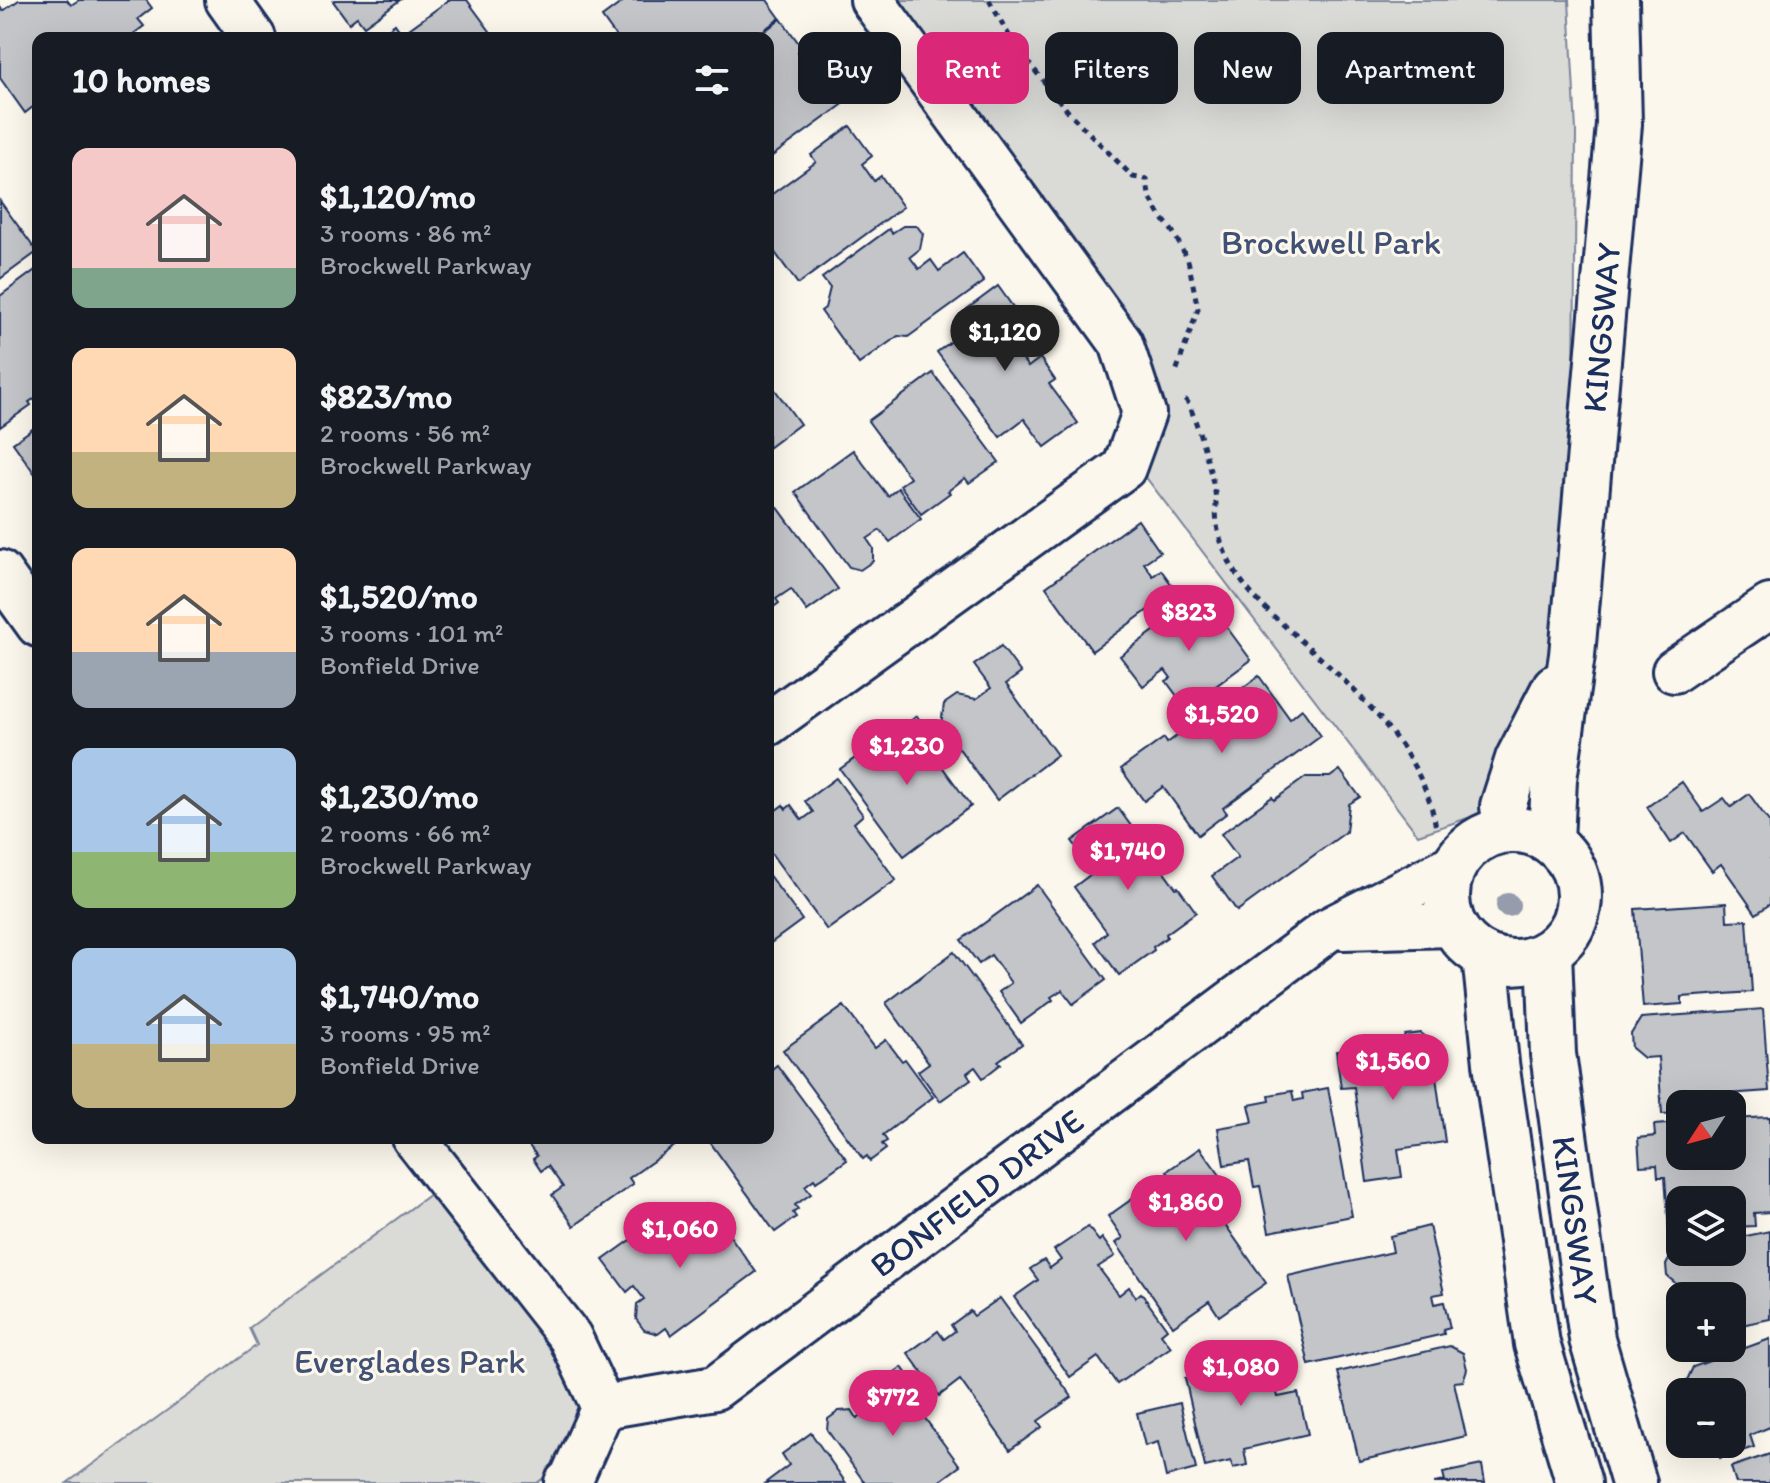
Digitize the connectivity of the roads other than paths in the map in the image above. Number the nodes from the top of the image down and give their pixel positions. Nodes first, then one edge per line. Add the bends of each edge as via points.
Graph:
1 (227, 0) edge
2 (872, 0) edge
3 (1616, 0) edge
4 (250, 32) edge
5 (0, 572) edge
6 (1770, 606) edge
7 (32, 617) edge
8 (1572, 655) junction
9 (1674, 671) dead end
10 (774, 720) edge
11 (1506, 829) junction
12 (1551, 841) junction
13 (1456, 864) junction
14 (1453, 925) junction
15 (1329, 929) junction
16 (1549, 952) junction
17 (1485, 956) junction
18 (419, 1144) edge
19 (603, 1407) junction
20 (566, 1483) edge
21 (1579, 1483) edge
22 (1634, 1483) edge

1 - 4 street
2 - 10 street via 1121,343 1144,413 1124,468
3 - 8 main road, KINGSWAY via 1619,124
5 - 7 street
6 - 9 street
8 - 11 main road, KINGSWAY via 1518,759 1503,806
8 - 12 main road, KINGSWAY
11 - 12 main road via 1530,831
11 - 13 main road via 1481,837
12 - 16 main road via 1573,866 1580,897 1571,929
13 - 14 main road via 1449,876 1447,902
13 - 15 street, BONFIELD DRIVE
14 - 15 street
14 - 17 main road
15 - 19 street, BONFIELD DRIVE via 715,1388
16 - 17 main road via 1529,961
16 - 22 main road, KINGSWAY via 1553,1054 1592,1339
17 - 21 main road, KINGSWAY via 1537,1344
18 - 19 street via 570,1337
19 - 20 street

